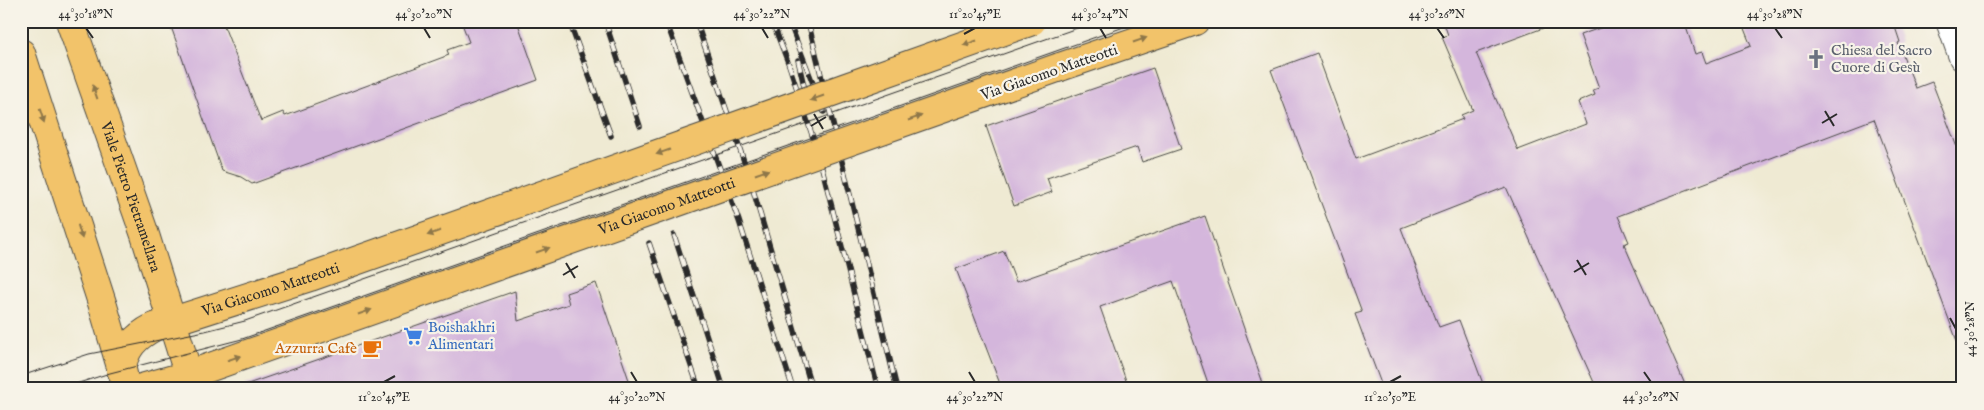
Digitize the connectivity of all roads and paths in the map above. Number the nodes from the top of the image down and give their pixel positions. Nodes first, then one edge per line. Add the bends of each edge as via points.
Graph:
1 (70, 21) edge
2 (1032, 21) edge
3 (1195, 21) edge
4 (1950, 21) edge
5 (21, 54) edge
6 (1963, 57) edge
7 (172, 321) junction
8 (129, 382) edge
9 (191, 382) edge

7 -> 1 main road, Viale Pietro Pietramellara
2 -> 7 main road, Via Giacomo Matteotti, bridge via 310,277
9 -> 3 main road, Via Giacomo Matteotti, bridge via 497,266
4 - 6 street
5 -> 8 main road
7 - 8 main road, Via Giacomo Matteotti via 134,340 125,354
7 - 9 main road, Viale Pietro Pietramellara
8 - 9 main road, Via Giacomo Matteotti

